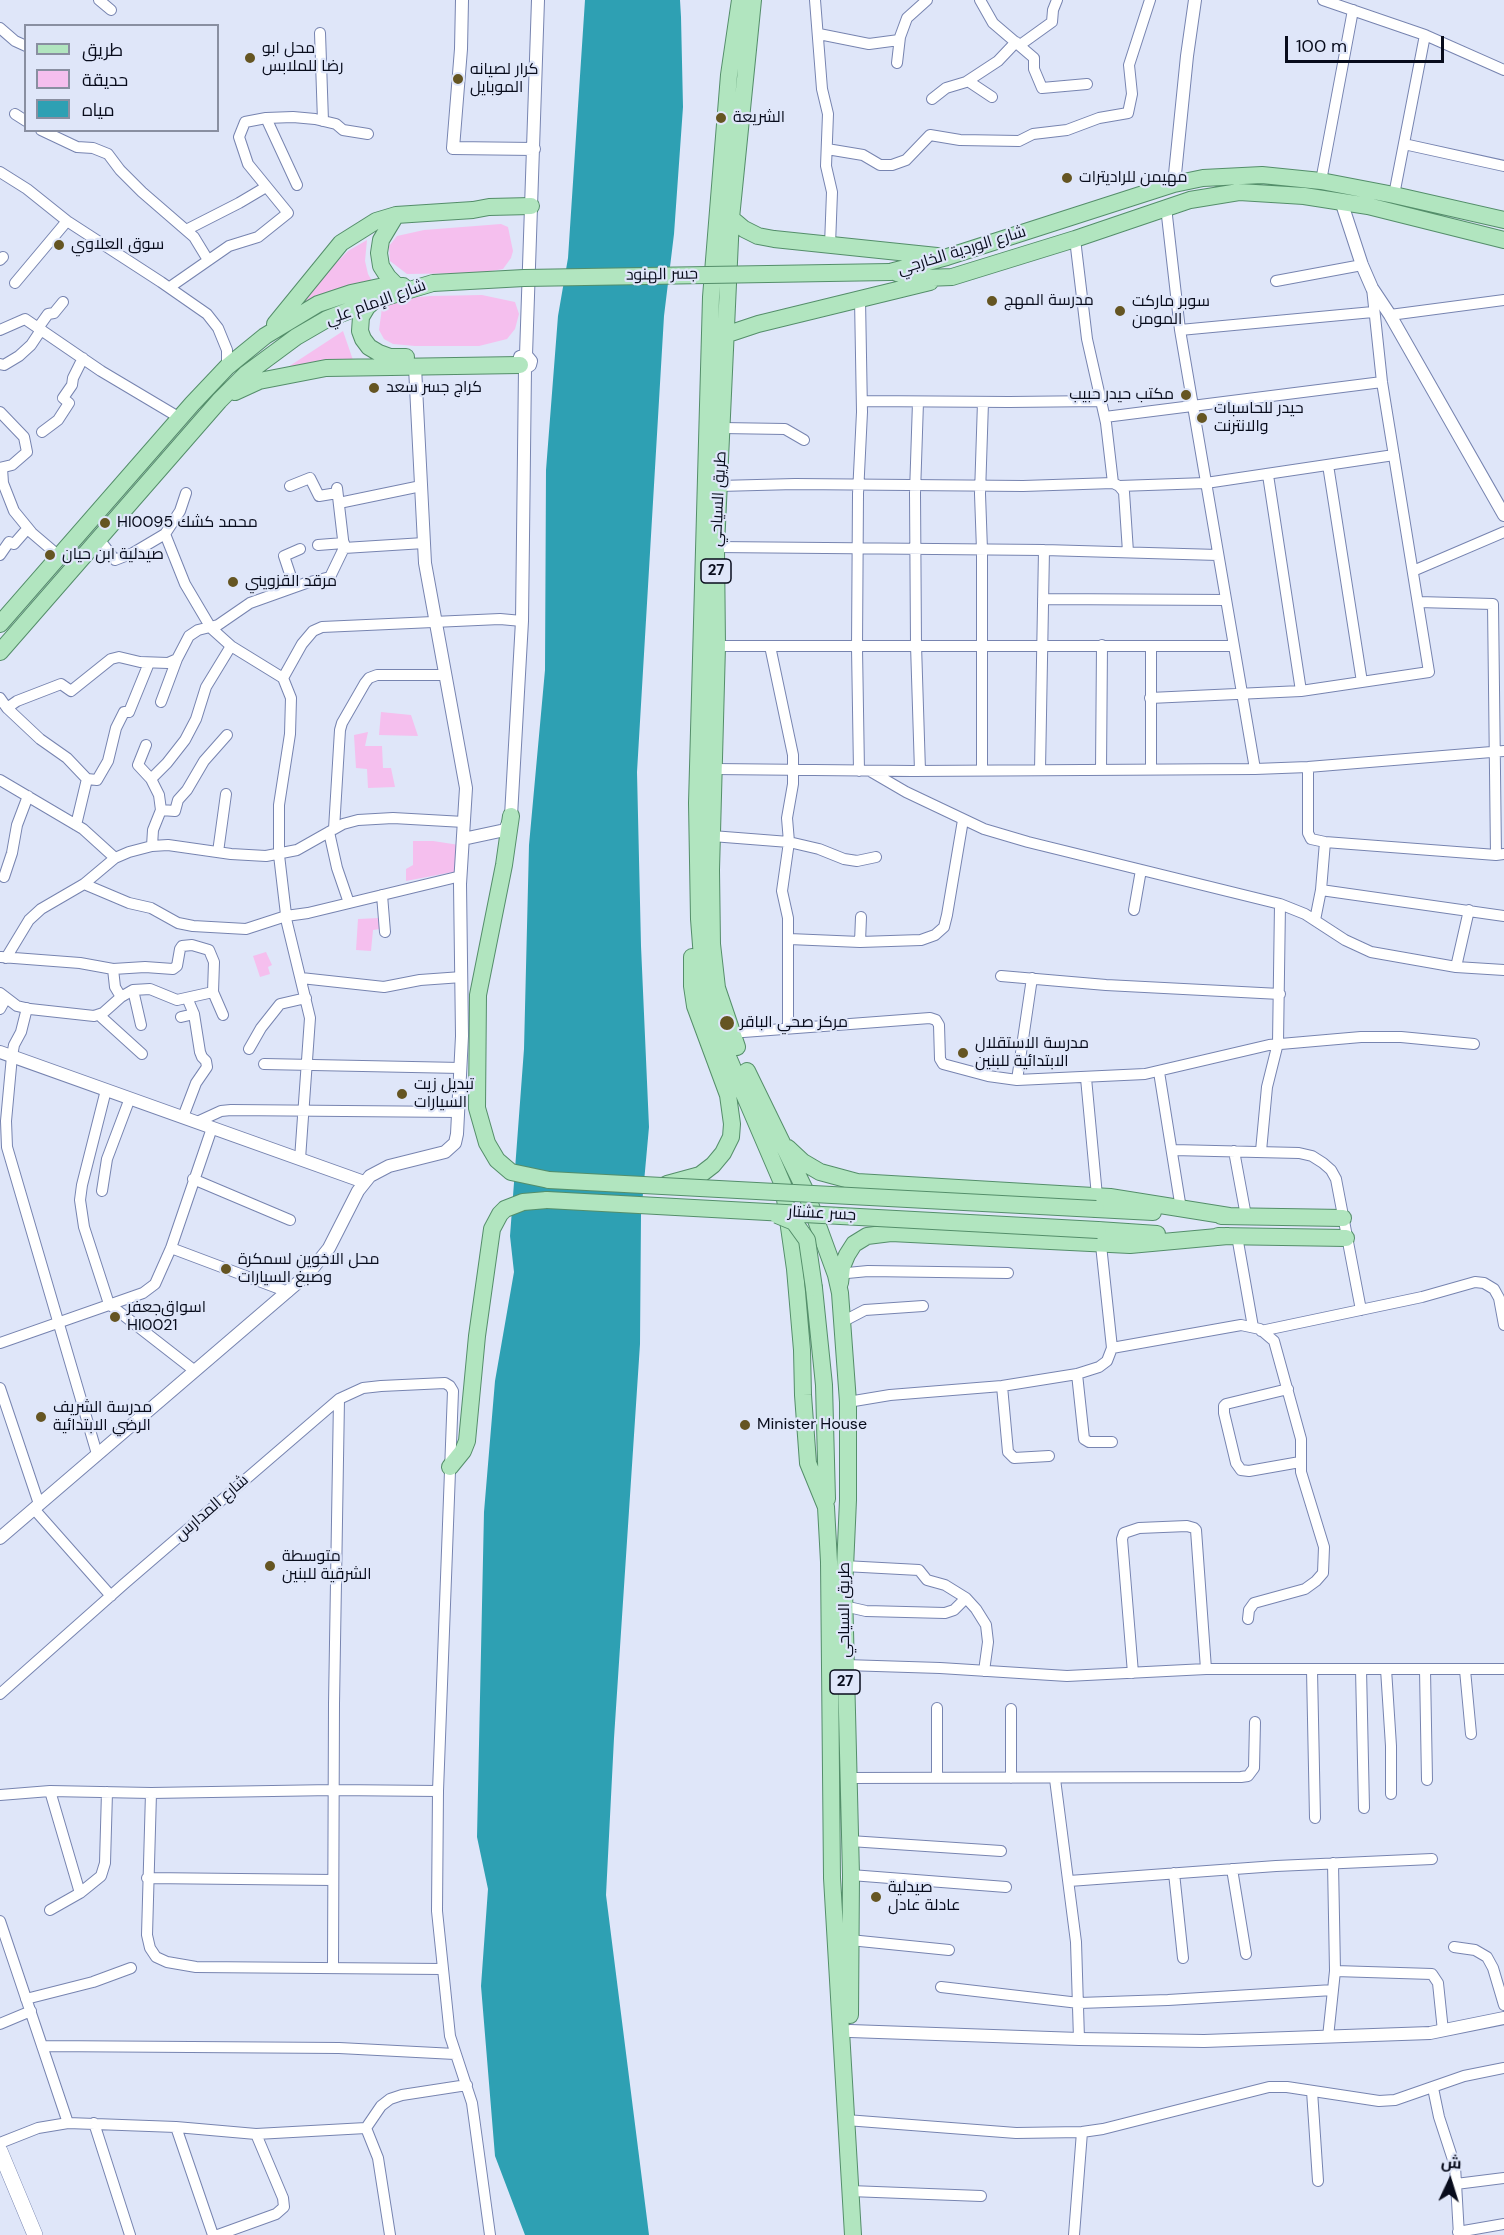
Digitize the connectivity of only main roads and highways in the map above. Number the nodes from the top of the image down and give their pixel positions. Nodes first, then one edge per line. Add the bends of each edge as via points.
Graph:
1 (740, 0) edge
2 (753, 0) edge
3 (739, 61) junction
4 (736, 86) junction
5 (530, 210) road end
6 (396, 215) junction
7 (731, 218) junction
8 (1504, 220) edge
9 (1504, 240) edge
10 (955, 255) junction
11 (890, 272) junction
12 (960, 274) junction
13 (433, 283) junction
14 (397, 286) junction
15 (376, 300) junction
16 (725, 335) junction
17 (266, 336) junction
18 (201, 394) junction
19 (217, 404) junction
20 (0, 624) edge
21 (0, 652) edge
22 (706, 768) junction
23 (697, 803) junction
24 (511, 816) road end
25 (775, 1131) junction
26 (645, 1186) junction
27 (1096, 1202) junction
28 (753, 1210) junction
29 (1238, 1216) junction
30 (1343, 1218) road end
31 (1099, 1238) junction
32 (1346, 1238) road end
33 (839, 1274) junction
34 (450, 1467) road end
35 (828, 1518) junction
36 (845, 2090) junction
37 (1, 2151) edge
38 (850, 2196) junction
39 (35, 2235) edge
40 (854, 2235) edge
41 (859, 2235) edge

1 - 3 main road, طريق السياحي / 27
2 - 3 main road, طريق السياحي / 27
3 - 4 main road, طريق السياحي / 27
4 - 7 main road, طريق السياحي / 27
4 - 22 main road, طريق السياحي / 27 via 711,297
5 - 6 main road via 489,207
6 - 14 main road via 381,240 379,253 381,266
6 - 17 main road via 366,225 341,243
7 - 10 main road via 758,236
7 - 16 main road, طريق السياحي / 27
8 - 10 main road, شارع الوردية الخارجي via 1321,181 1233,175 1174,183
9 - 12 main road, شارع الوردية الخارجي via 1391,210 1304,196 1239,192 1166,207
10 - 11 main road, شارع الوردية الخارجي
10 - 12 main road via 954,265
11 - 12 main road, شارع الوردية الخارجي via 926,278
11 - 13 main road, جسر الهنود, bridge
12 - 16 main road
13 - 14 main road, شارع الإمام علي
13 - 15 main road, شارع الإمام علي
14 - 17 main road, شارع الإمام علي via 351,293 318,304
15 - 19 main road, شارع الإمام علي via 327,319 296,338 246,374
15 - 19 main road via 361,317 360,331 369,347 384,356 523,361 326,368 259,381
16 - 22 main road, طريق السياحي / 27 via 716,548 717,646
17 - 18 main road, شارع الإمام علي
18 - 19 main road
18 - 20 main road, شارع الإمام علي
19 - 21 main road, شارع الإمام علي
22 - 23 main road, طريق السياحي / 27
22 - 25 main road, طريق السياحي / 27 via 712,836 714,969 730,1033
23 - 26 main road, bridge via 692,986 695,1006 728,1095 731,1137 723,1153 700,1175
23 - 35 main road, طريق السياحي / 27 via 699,919 706,992 719,1036 783,1185 795,1269 808,1463
24 - 26 main road, جسر عشتار, bridge via 477,1010 477,1108 487,1143 497,1160 512,1172 549,1180
25 - 27 main road via 803,1162 820,1172 856,1182
25 - 33 main road, طريق السياحي via 805,1190
26 - 27 main road, جسر عشتار, bridge
27 - 29 main road
27 - 29 main road via 1137,1200
28 - 31 main road, جسر عشتار, bridge
28 - 34 main road, جسر عشتار, bridge via 547,1200 512,1205 500,1214 488,1245 467,1441
28 - 35 main road, bridge via 785,1217 794,1222 807,1240 824,1385
29 - 30 main road
31 - 32 main road
31 - 33 main road via 891,1233 867,1236 854,1244
33 - 36 main road, طريق السياحي / 27 via 849,1402 844,1606 851,1875 850,2031
35 - 36 main road, طريق السياحي / 27 via 832,1878
36 - 38 main road, طريق السياحي / 27
37 - 39 main road
38 - 40 main road, طريق السياحي / 27
38 - 41 main road, طريق السياحي / 27

